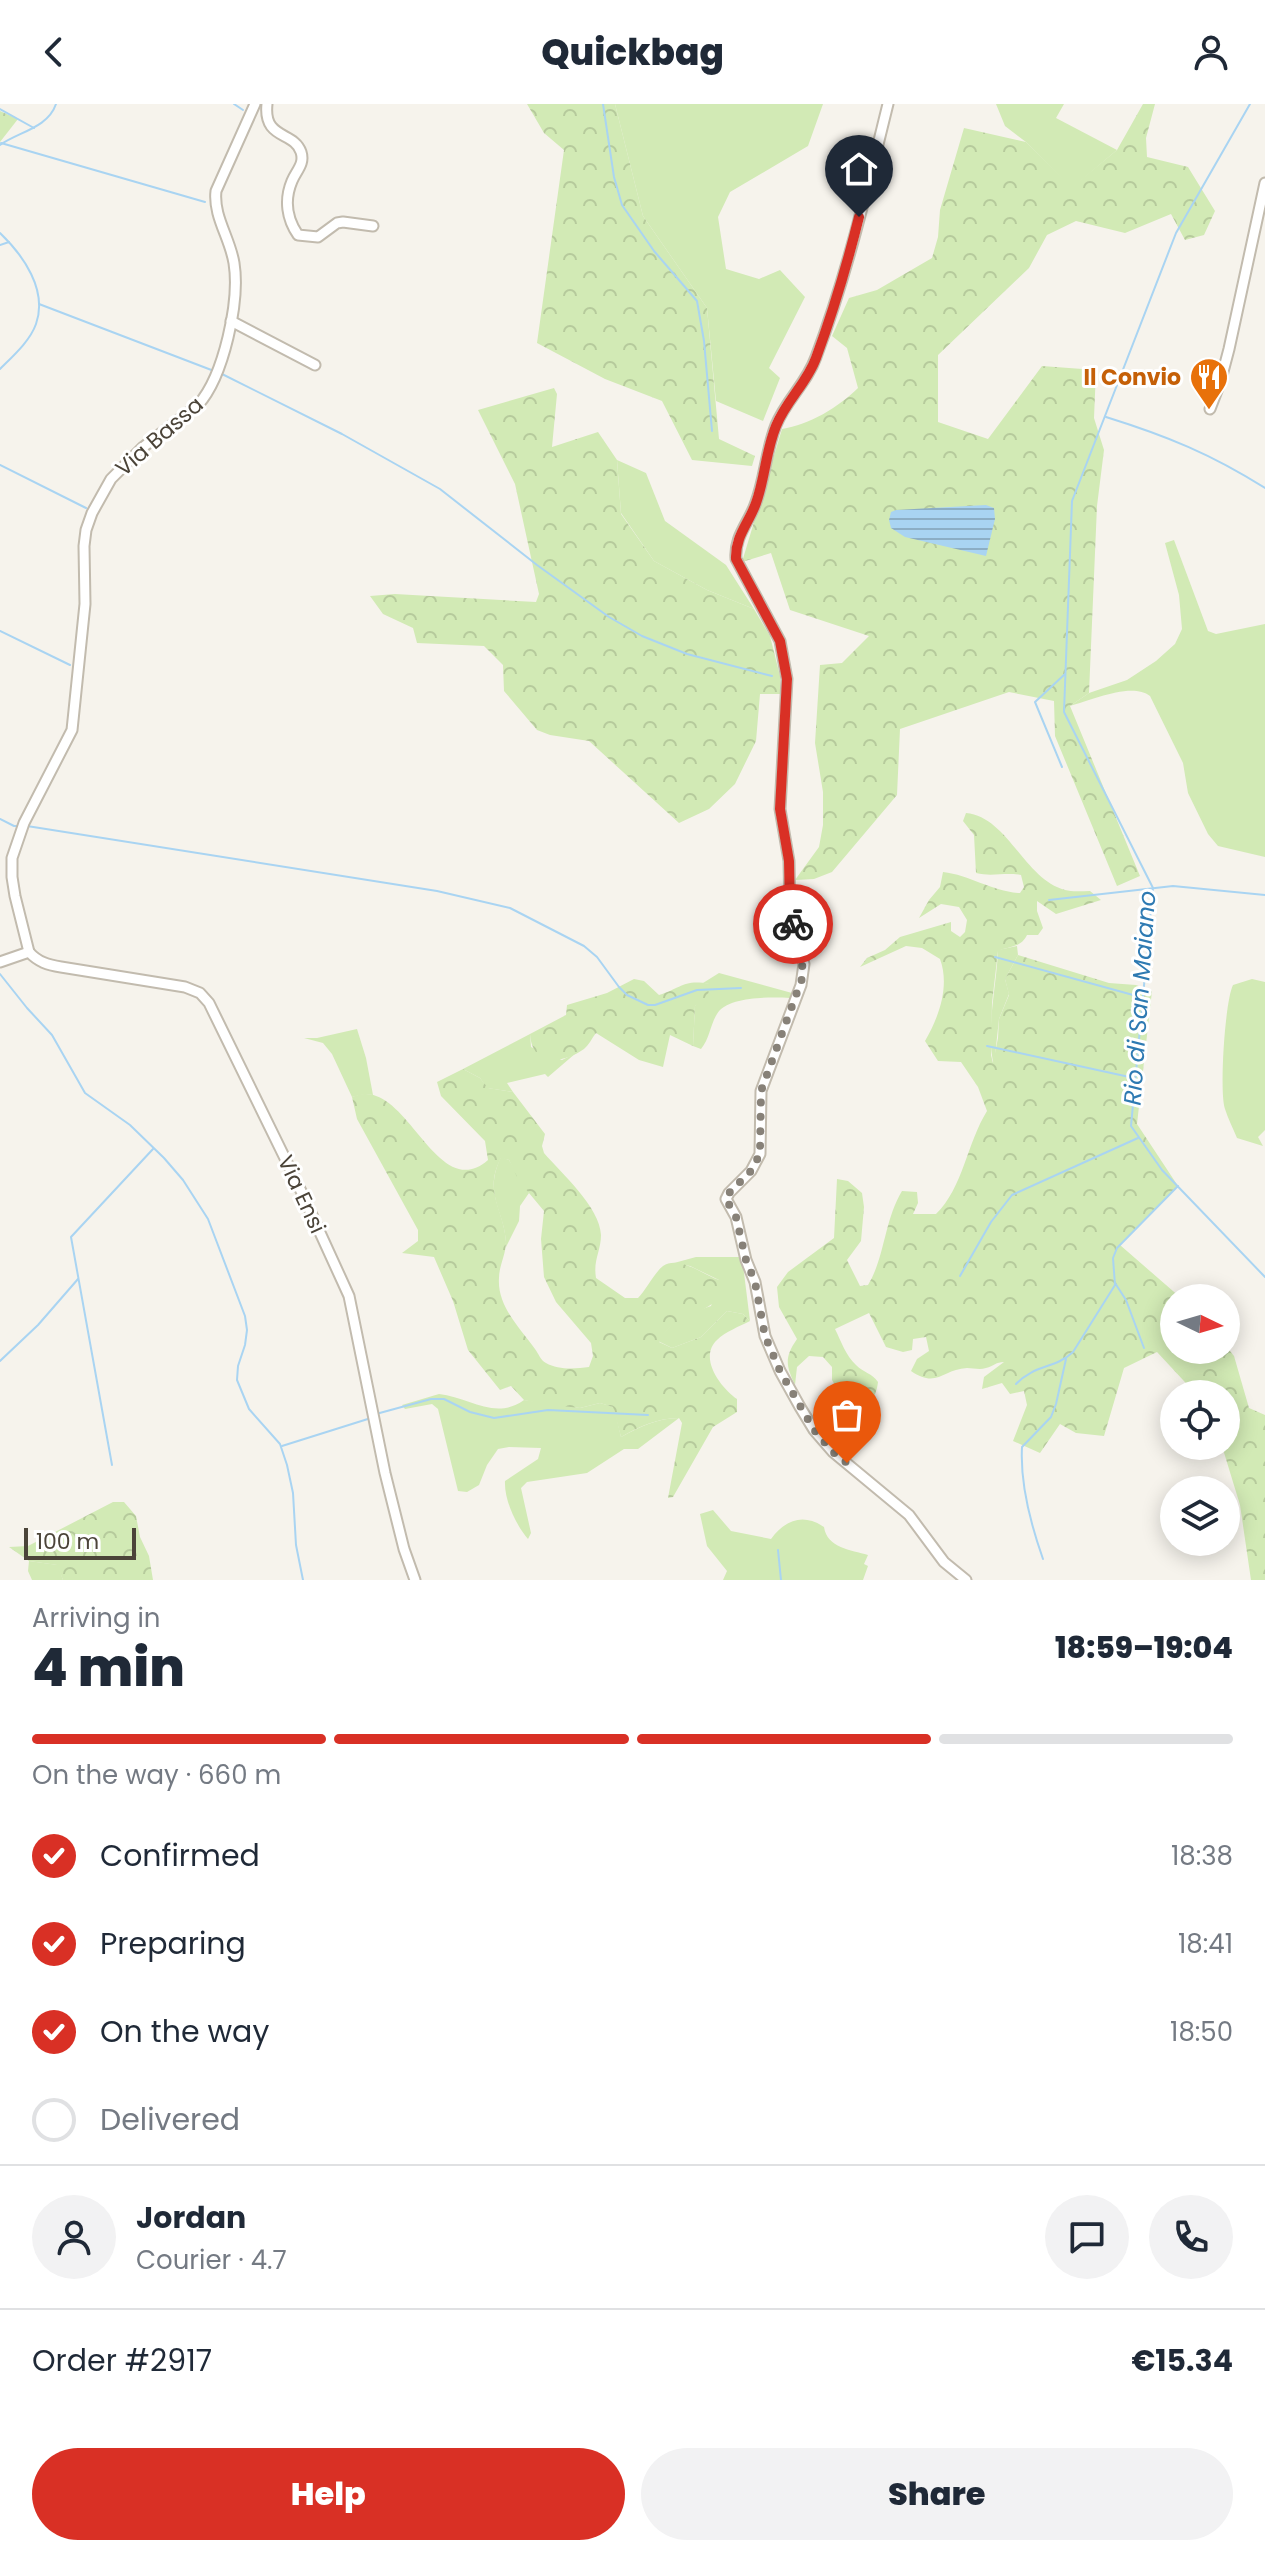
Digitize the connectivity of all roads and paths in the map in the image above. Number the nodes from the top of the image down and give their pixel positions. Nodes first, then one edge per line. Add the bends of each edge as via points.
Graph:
1 (255, 104) edge
2 (267, 104) edge
3 (888, 104) edge
4 (1265, 183) edge
5 (373, 226) dead end
6 (231, 321) junction
7 (315, 365) dead end
8 (1210, 409) dead end
9 (29, 952) junction
10 (0, 962) edge
11 (415, 1580) edge
12 (966, 1580) edge

1 - 6 street, Via Bassa via 216,191 234,261
2 - 5 street via 269,125 301,154 287,199 298,235 318,237 343,222
3 - 12 street via 816,359 776,424 758,499 735,548 780,641 786,669 780,809 790,913 804,964 761,1091 760,1154 726,1199 755,1282 765,1336 807,1419 833,1452 909,1515 935,1552
4 - 8 street via 1229,349
6 - 7 street
6 - 9 street, Via Bassa via 206,396 111,479 92,513 84,546 85,604 72,730 12,858
9 - 10 street
9 - 11 street, Via Ensi via 61,967 185,987 209,1003 349,1296 400,1534

